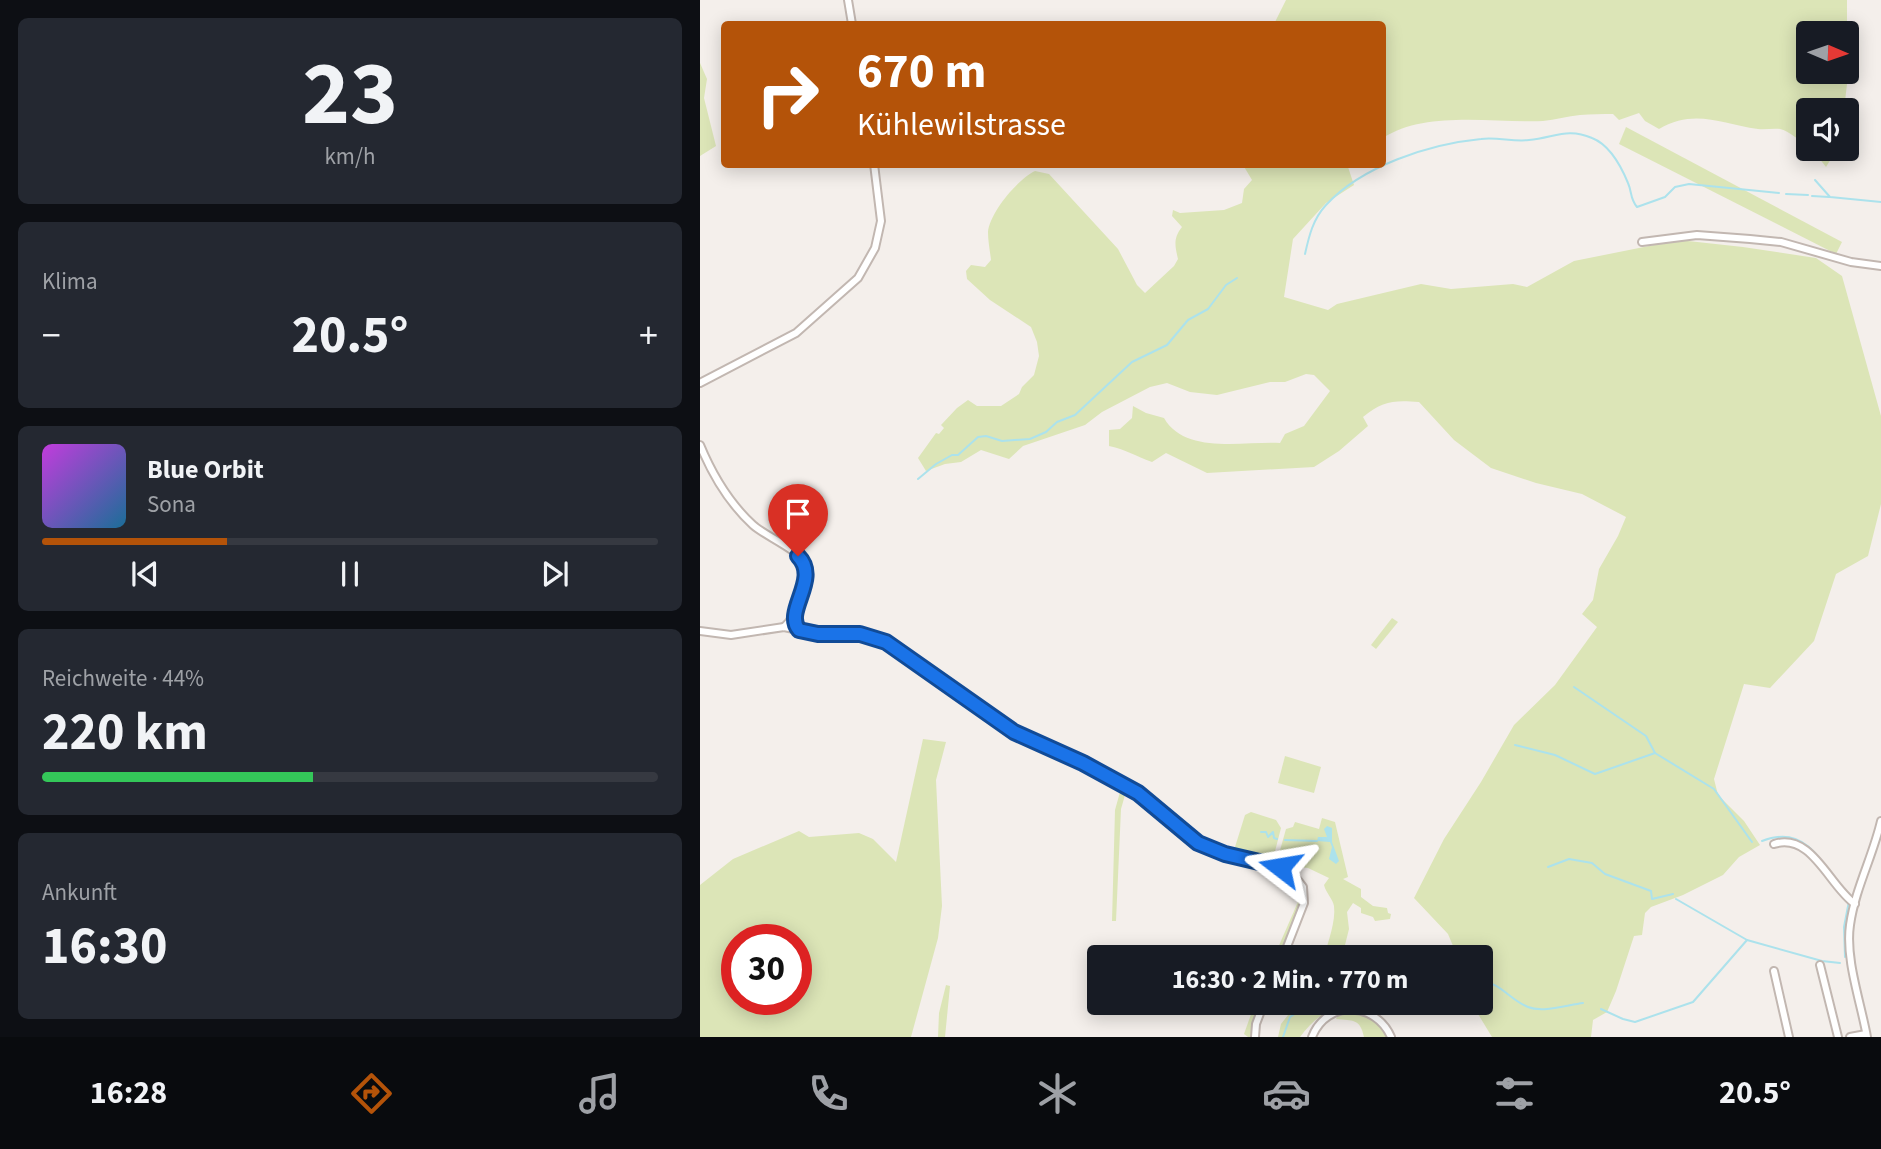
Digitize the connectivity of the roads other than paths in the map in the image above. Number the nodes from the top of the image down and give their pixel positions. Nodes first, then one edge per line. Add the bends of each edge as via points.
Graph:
1 (848, 0) edge
2 (852, 21) edge
3 (875, 168) edge
4 (1642, 242) dead end
5 (1881, 266) edge
6 (700, 383) edge
7 (700, 445) edge
8 (794, 616) junction
9 (784, 627) junction
10 (799, 630) junction
11 (700, 631) edge
12 (1881, 821) edge
13 (1774, 844) dead end
14 (1851, 902) junction
15 (1288, 945) edge
16 (1820, 965) dead end
17 (1774, 971) dead end
18 (1260, 1015) edge
19 (1866, 1036) edge
20 (1255, 1037) edge
21 (1312, 1037) edge
22 (1391, 1037) edge
23 (1789, 1037) edge
24 (1838, 1037) edge
25 (1850, 1037) edge

1 - 2 street
3 - 6 street via 881,211 875,248 858,278 796,333
4 - 5 street via 1697,234 1781,242
7 - 8 street via 715,477 750,523 803,562 804,586
8 - 9 street
8 - 10 street
9 - 10 street
9 - 11 street via 731,635
10 - 15 street via 860,634 886,642 1014,732 1138,793 1198,843 1292,873 1301,883 1304,899
12 - 14 street
13 - 14 street via 1788,841 1805,850
14 - 19 street via 1849,945
16 - 24 street
17 - 23 street
18 - 20 street
19 - 25 street
21 - 22 street via 1328,1015 1350,1009 1377,1017

